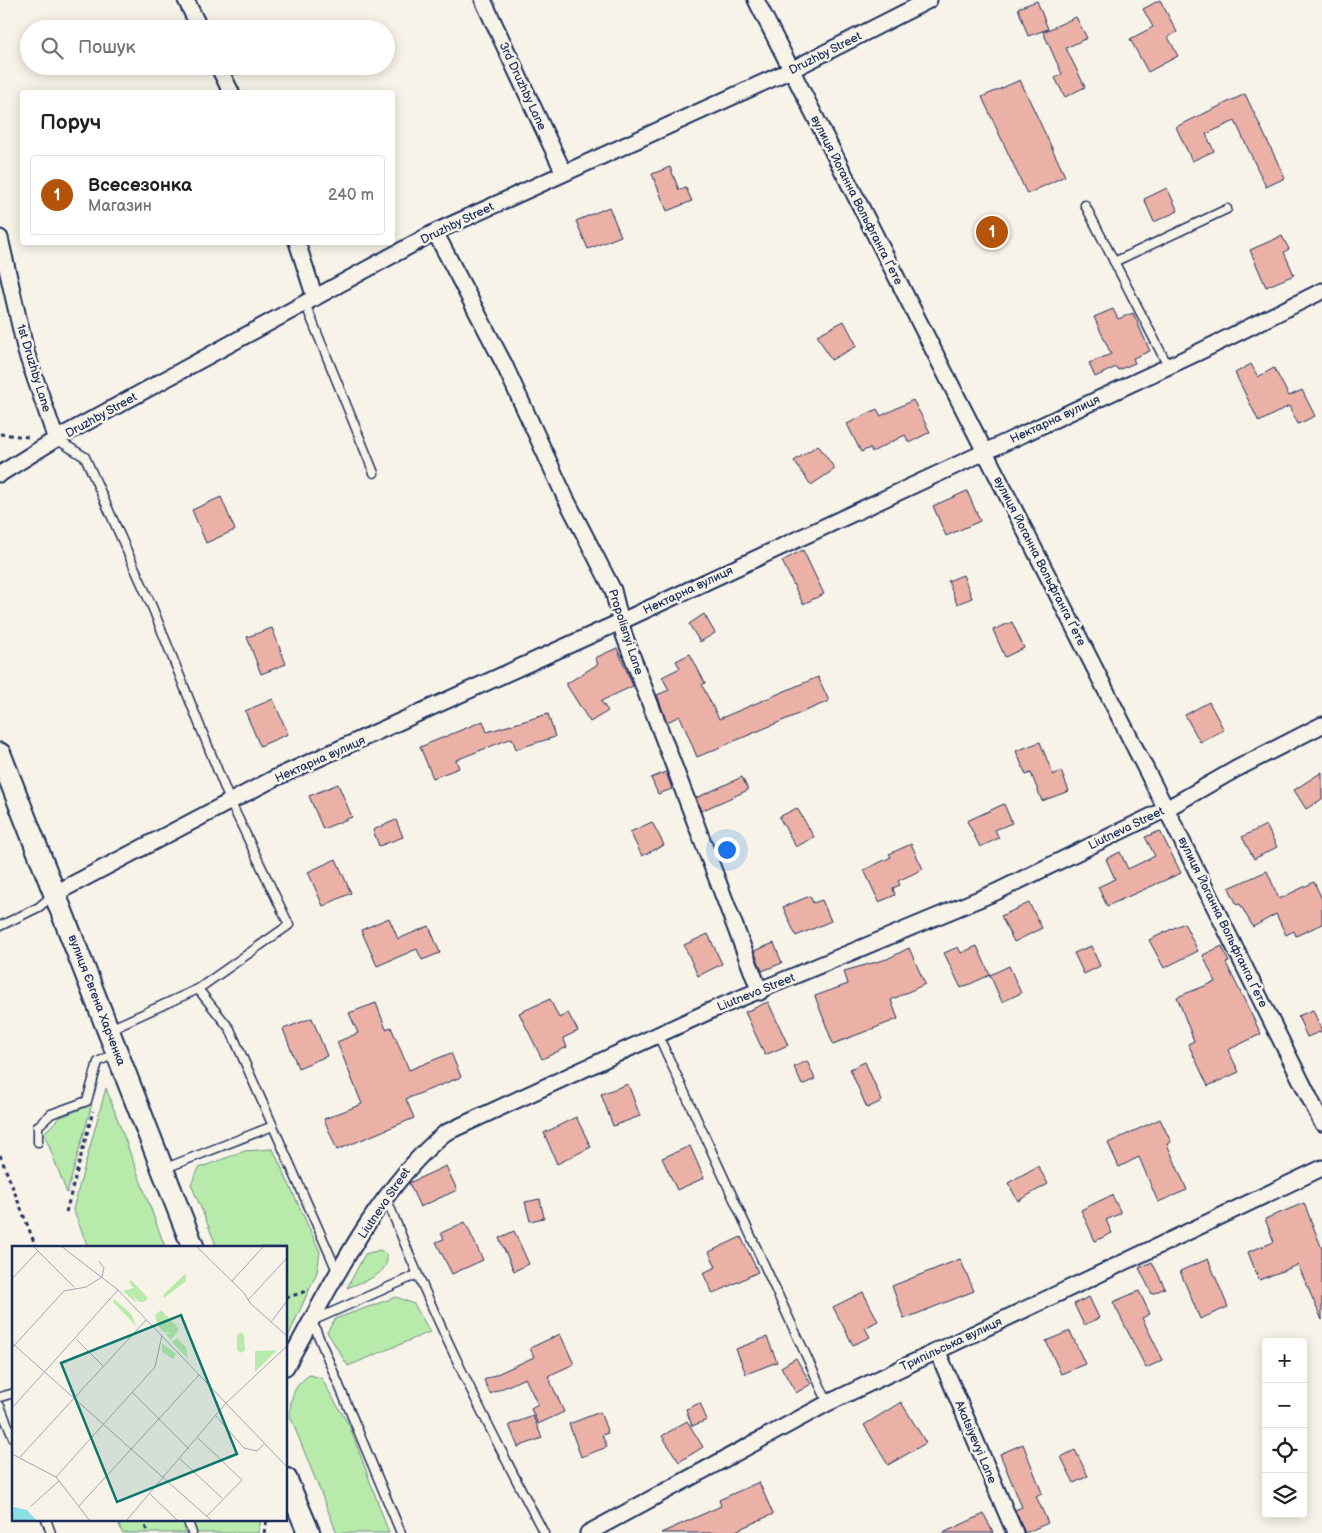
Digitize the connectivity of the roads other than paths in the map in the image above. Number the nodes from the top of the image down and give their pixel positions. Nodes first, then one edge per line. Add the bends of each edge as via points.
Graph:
1 (186, 0) edge
2 (483, 0) edge
3 (756, 0) edge
4 (929, 0) edge
5 (196, 20) edge
6 (791, 70) junction
7 (222, 75) edge
8 (229, 90) edge
9 (564, 172) junction
10 (1085, 205) dead end
11 (1227, 209) dead end
12 (435, 232) junction
13 (0, 238) edge
14 (298, 245) edge
15 (1114, 262) junction
16 (1322, 291) edge
17 (310, 301) junction
18 (1168, 366) junction
19 (56, 439) junction
20 (984, 452) junction
21 (374, 473) dead end
22 (0, 474) edge
23 (622, 621) junction
24 (1322, 725) edge
25 (0, 754) edge
26 (230, 801) junction
27 (1166, 808) junction
28 (56, 893) junction
29 (0, 926) edge
30 (198, 989) junction
31 (760, 992) junction
32 (108, 1030) junction
33 (658, 1035) junction
34 (117, 1052) junction
35 (1322, 1122) edge
36 (273, 1126) junction
37 (38, 1142) dead end
38 (1322, 1168) edge
39 (163, 1169) junction
40 (386, 1197) junction
41 (193, 1246) edge
42 (338, 1273) junction
43 (416, 1275) junction
44 (312, 1321) junction
45 (937, 1350) junction
46 (288, 1363) edge
47 (12, 1393) edge
48 (0, 1397) edge
49 (828, 1403) junction
50 (0, 1406) edge
51 (12, 1435) edge
52 (288, 1484) edge
53 (46, 1520) edge
54 (187, 1520) edge
55 (51, 1533) edge
56 (192, 1533) edge
57 (309, 1533) edge
58 (401, 1533) edge
59 (544, 1533) edge
60 (588, 1533) edge
61 (1015, 1533) edge

1 - 5 street
2 - 9 street, 3rd Druzhby Lane
3 - 6 street, вулиця Йоганна Вольфганга Ґете
4 - 6 street, Druzhby Street
6 - 9 street, Druzhby Street
6 - 20 street, вулиця Йоганна Вольфганга Ґете
7 - 8 street
9 - 12 street, Druzhby Street
10 - 15 lane
11 - 15 lane
12 - 17 street, Druzhby Street
12 - 23 street, Propolisnyi Lane via 504,364 565,497 613,590
13 - 19 street, 1st Druzhby Lane via 26,352
14 - 17 street
15 - 18 lane
16 - 18 street, Нектарна вулиця
17 - 19 street, Druzhby Street
17 - 21 lane
18 - 20 street, Нектарна вулиця
19 - 22 street, Druzhby Street
19 - 26 lane via 85,457 153,609
20 - 23 street, Нектарна вулиця
20 - 27 street, вулиця Йоганна Вольфганга Ґете
23 - 26 street, Нектарна вулиця
23 - 31 street, Propolisnyi Lane
24 - 27 street, Liutneva Street
25 - 28 main road, вулиця Євгена Харченка
26 - 28 street, Нектарна вулиця
26 - 30 lane via 289,925
27 - 31 street, Liutneva Street via 996,892
27 - 35 street, вулиця Йоганна Вольфганга Ґете
28 - 29 lane via 39,907
28 - 32 main road, вулиця Євгена Харченка
30 - 32 lane
30 - 36 lane via 230,1029
31 - 33 street, Liutneva Street
32 - 34 main road, вулиця Євгена Харченка
33 - 40 street, Liutneva Street via 444,1134 403,1172
33 - 49 lane
34 - 37 lane via 98,1062 87,1102 51,1114 38,1126
34 - 39 main road, вулиця Євгена Харченка
36 - 39 lane
36 - 42 lane
38 - 45 street, Трипільська вулиця
39 - 41 main road, вулиця Євгена Харченка
40 - 42 street, Liutneva Street
40 - 43 lane
42 - 44 street, Liutneva Street
43 - 44 lane
43 - 59 lane via 488,1427
44 - 46 street, Liutneva Street
44 - 58 lane
45 - 49 street, Трипільська вулиця
45 - 61 street, Akatsiyevyi Lane
47 - 48 lane
49 - 60 street, Трипільська вулиця
50 - 51 lane
52 - 57 main road
53 - 55 lane
54 - 56 lane

